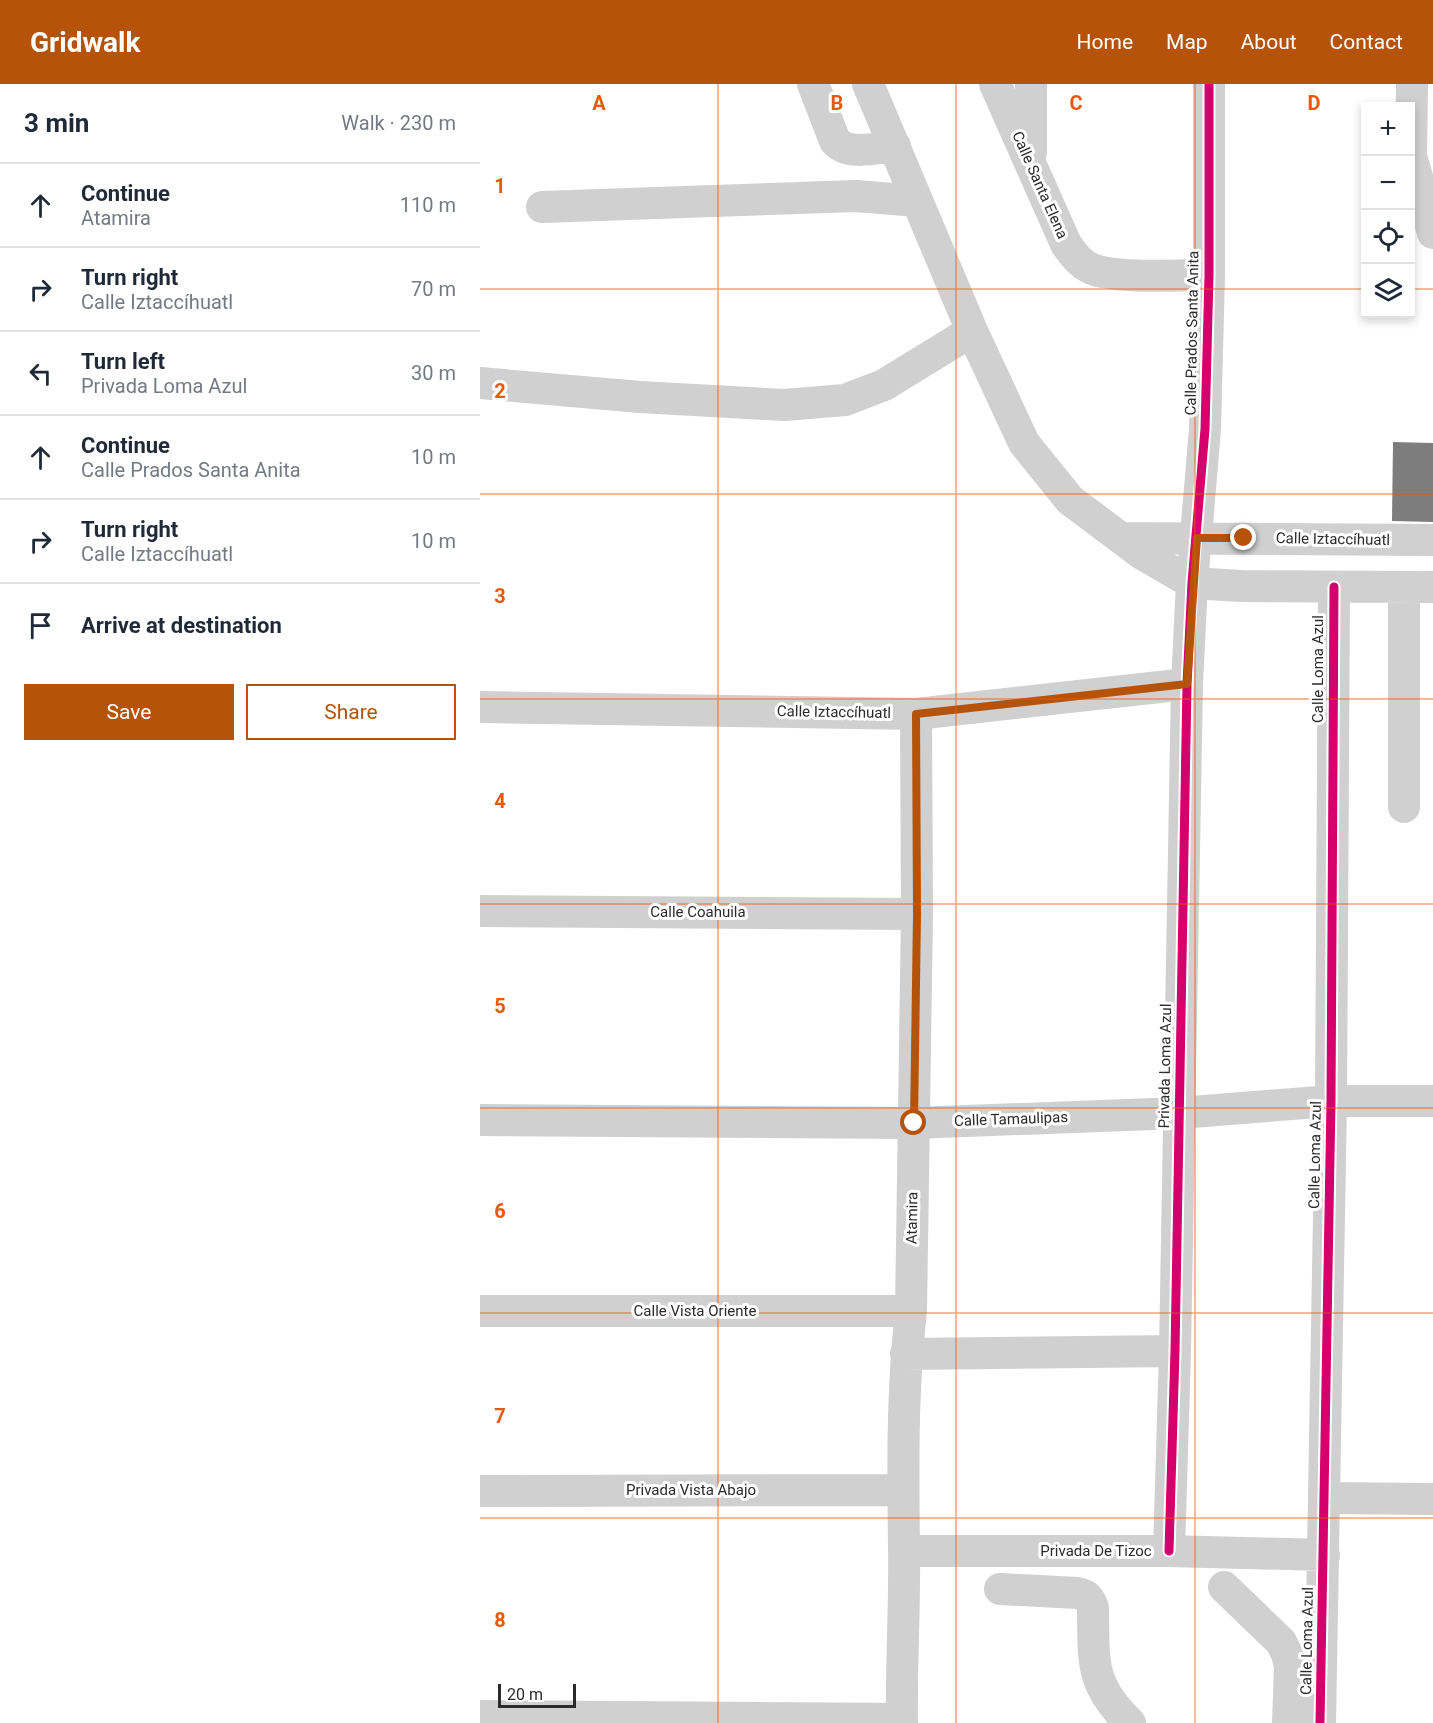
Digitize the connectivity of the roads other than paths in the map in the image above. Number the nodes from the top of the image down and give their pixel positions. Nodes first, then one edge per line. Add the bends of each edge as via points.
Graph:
1 (813, 84) edge
2 (868, 84) edge
3 (995, 84) edge
4 (1031, 84) edge
5 (1209, 84) edge
6 (1412, 84) edge
7 (895, 146) junction
8 (1031, 162) junction
9 (917, 201) junction
10 (542, 207) dead end
11 (1431, 225) edge
12 (1209, 275) junction
13 (972, 331) junction
14 (480, 384) edge
15 (1121, 538) junction
16 (1197, 538) junction
17 (1433, 540) edge
18 (1192, 583) junction
19 (1334, 587) junction
20 (1419, 587) edge
21 (1187, 684) junction
22 (480, 707) edge
23 (916, 714) junction
24 (1404, 807) dead end
25 (480, 911) edge
26 (917, 914) junction
27 (1331, 1101) junction
28 (1433, 1101) edge
29 (1179, 1113) junction
30 (480, 1120) edge
31 (914, 1123) junction
32 (480, 1311) edge
33 (910, 1311) junction
34 (1175, 1351) junction
35 (906, 1354) junction
36 (903, 1490) junction
37 (480, 1491) edge
38 (1324, 1498) junction
39 (1433, 1499) edge
40 (904, 1551) junction
41 (1169, 1551) junction
42 (1324, 1555) junction
43 (1224, 1587) dead end
44 (1000, 1589) dead end
45 (480, 1716) edge
46 (902, 1721) edge
47 (1130, 1723) edge
48 (1288, 1723) edge
49 (1320, 1723) edge

1 - 7 street via 839,146 849,150
2 - 7 street
3 - 8 street, Calle Santa Elena
4 - 8 street
5 - 12 street, Calle Prados Santa Anita
6 - 11 street via 1411,156
7 - 9 street
8 - 12 street, Calle Santa Elena via 1066,244 1085,265 1116,274
9 - 10 street via 847,196
9 - 13 street
12 - 16 street, Calle Prados Santa Anita via 1205,429
13 - 14 street via 884,385 845,400 784,405
13 - 15 street via 1024,443 1070,500
15 - 16 street, Calle Iztaccíhuatl
15 - 18 street
16 - 17 street, Calle Iztaccíhuatl
16 - 18 street, Calle Prados Santa Anita
18 - 19 street
18 - 21 street, Privada Loma Azul
19 - 20 street
19 - 27 street, Calle Loma Azul
20 - 24 street
21 - 23 street, Calle Iztaccíhuatl
21 - 29 street, Privada Loma Azul
22 - 23 street, Calle Iztaccíhuatl
23 - 26 street, Atamira
25 - 26 street, Calle Coahuila
26 - 31 street, Atamira
27 - 28 street, Calle Tamaulipas
27 - 29 street, Calle Tamaulipas
27 - 38 street, Calle Loma Azul
29 - 31 street, Calle Tamaulipas
29 - 34 street, Privada Loma Azul
30 - 31 street, Calle Tamaulipas
31 - 33 street, Atamira
32 - 33 street, Calle Vista Oriente
33 - 35 street, Atamira
34 - 35 street
34 - 41 street, Privada Loma Azul
35 - 36 street, Atamira
36 - 37 street, Privada Vista Abajo
36 - 40 street, Atamira
38 - 39 street
38 - 42 street, Calle Loma Azul
40 - 41 street, Privada De Tizoc
40 - 46 street, Atamira
41 - 42 street, Privada De Tizoc
42 - 49 street, Calle Loma Azul
43 - 48 street via 1281,1641 1290,1666
44 - 47 street via 1077,1593 1090,1599 1098,1681 1104,1694
45 - 46 street

